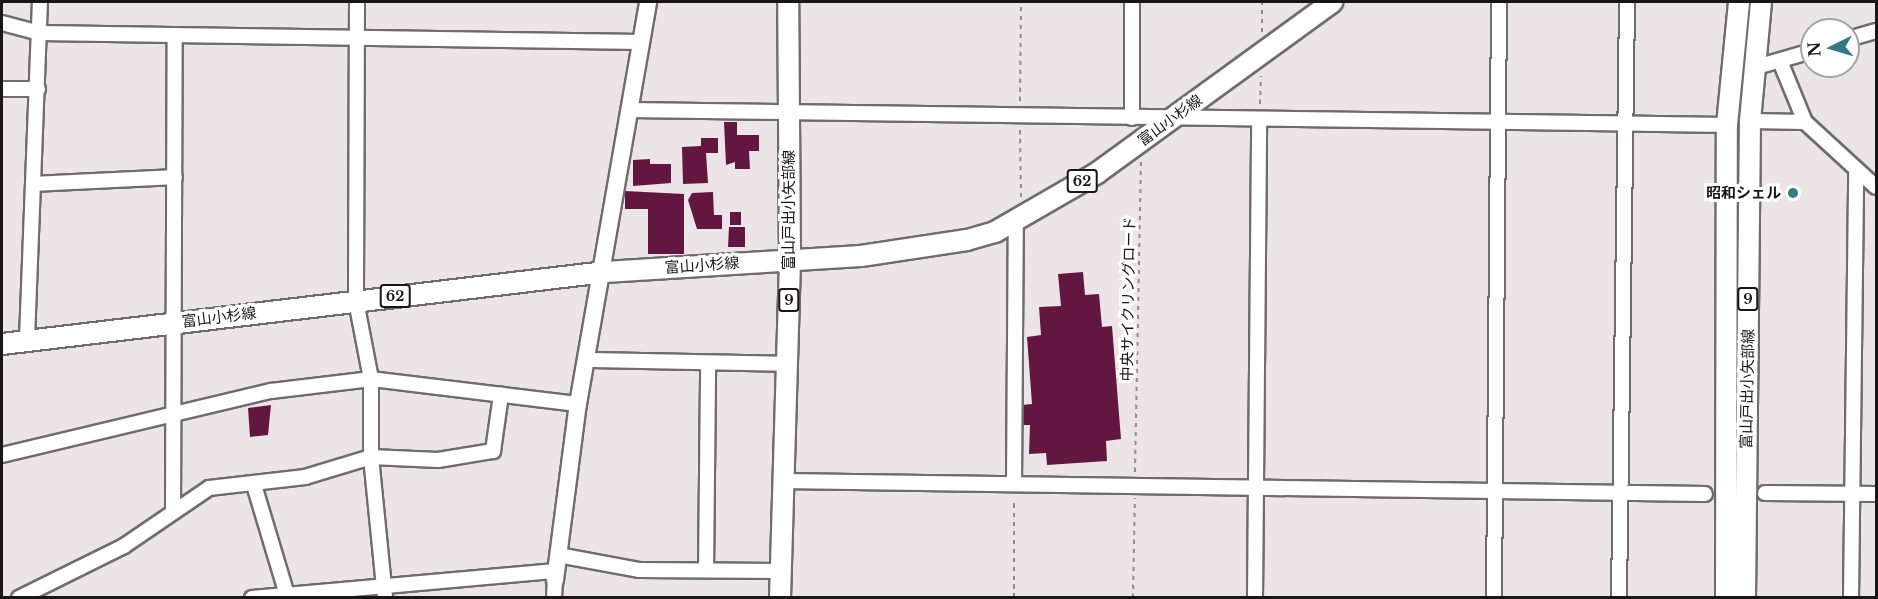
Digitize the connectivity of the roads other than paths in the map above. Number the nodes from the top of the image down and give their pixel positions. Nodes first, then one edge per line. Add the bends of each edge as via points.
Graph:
1 (40, 2) edge
2 (357, 2) edge
3 (648, 2) edge
4 (788, 2) edge
5 (1132, 2) edge
6 (1332, 2) edge
7 (1499, 2) edge
8 (1626, 2) edge
9 (1739, 2) edge
10 (1761, 2) edge
11 (2, 23) edge
12 (1876, 31) edge
13 (40, 33) junction
14 (175, 35) junction
15 (1860, 36) edge
16 (357, 38) junction
17 (642, 42) junction
18 (1800, 55) edge
19 (1780, 61) junction
20 (1753, 68) junction
21 (38, 88) junction
22 (2, 89) edge
23 (629, 110) junction
24 (788, 112) junction
25 (1132, 118) junction
26 (1171, 119) junction
27 (1259, 119) junction
28 (1750, 121) junction
29 (1498, 122) junction
30 (1805, 122) junction
31 (1625, 124) junction
32 (1727, 125) junction
33 (1856, 170) junction
34 (176, 177) junction
35 (34, 184) junction
36 (1876, 187) edge
37 (1016, 220) junction
38 (790, 258) junction
39 (605, 272) junction
40 (356, 301) junction
41 (174, 322) junction
42 (27, 339) junction
43 (2, 344) edge
44 (586, 360) junction
45 (708, 363) junction
46 (788, 364) junction
47 (371, 379) junction
48 (501, 395) junction
49 (578, 404) junction
50 (175, 417) junction
51 (2, 455) edge
52 (371, 457) junction
53 (782, 481) junction
54 (1014, 484) junction
55 (254, 485) junction
56 (1256, 488) junction
57 (1495, 491) junction
58 (1620, 493) junction
59 (1765, 493) dead end
60 (1852, 493) junction
61 (1705, 494) dead end
62 (1876, 494) edge
63 (173, 512) junction
64 (556, 569) junction
65 (706, 570) junction
66 (780, 571) junction
67 (384, 593) edge
68 (287, 595) junction
69 (19, 597) edge
70 (252, 597) edge
71 (554, 597) edge
72 (780, 597) edge
73 (1255, 597) edge
74 (1494, 597) edge
75 (1619, 597) edge
76 (1726, 597) edge
77 (1745, 597) edge
78 (1851, 597) edge

1 - 13 street
2 - 16 street
3 - 17 street
4 - 24 main road, 富山戸出小矢部線 / 9
5 - 25 street
6 - 26 main road, 富山小杉線 / 62
7 - 29 street
8 - 31 street
9 - 32 main road, 富山戸出小矢部線 / 9
10 - 20 main road, 富山戸出小矢部線 / 9
11 - 13 street
12 - 15 street
13 - 14 street
13 - 21 street
14 - 16 street
14 - 34 street
16 - 17 street
16 - 40 street
17 - 23 street
18 - 19 street
19 - 20 street
19 - 30 street
20 - 28 main road, 富山戸出小矢部線 / 9
21 - 22 street
21 - 35 street
23 - 24 street
23 - 39 street
24 - 25 street
24 - 38 main road, 富山戸出小矢部線 / 9
25 - 26 street
26 - 27 street
26 - 37 main road, 富山小杉線 / 62
27 - 29 street
27 - 56 street
28 - 30 street
28 - 77 main road, 富山戸出小矢部線 / 9
29 - 31 street
29 - 57 street
30 - 33 street
31 - 32 street
31 - 58 street
32 - 76 main road, 富山戸出小矢部線 / 9
33 - 36 street
33 - 60 street
34 - 35 street
34 - 41 street
35 - 42 street
37 - 38 main road, 富山小杉線 / 62 via 995,232 927,250
37 - 54 street
38 - 39 main road, 富山小杉線 / 62
38 - 46 main road, 富山戸出小矢部線 / 9
39 - 40 main road, 富山小杉線 / 62
39 - 44 street
40 - 41 main road, 富山小杉線 / 62
40 - 47 street
41 - 42 main road, 富山小杉線 / 62
41 - 50 street
42 - 43 main road, 富山小杉線 / 62
44 - 45 street
44 - 49 street
45 - 46 street
45 - 65 street
46 - 53 main road, 富山戸出小矢部線 / 9
47 - 48 street
47 - 50 street via 271,391
47 - 52 street
48 - 49 street
48 - 52 street via 493,451 438,460
49 - 64 street
50 - 51 street
50 - 63 street
52 - 55 street
52 - 67 street
53 - 54 street
53 - 66 main road, 富山戸出小矢部線 / 9
54 - 56 street
55 - 63 street via 209,488
55 - 68 street
56 - 57 street
56 - 73 street
57 - 58 street
57 - 74 street
58 - 61 street
58 - 75 street
59 - 60 street
60 - 62 street
60 - 78 street
63 - 69 street via 124,546
64 - 65 street
64 - 67 street
64 - 71 street
65 - 66 street
66 - 72 main road, 富山戸出小矢部線 / 9
67 - 68 street
68 - 70 street

